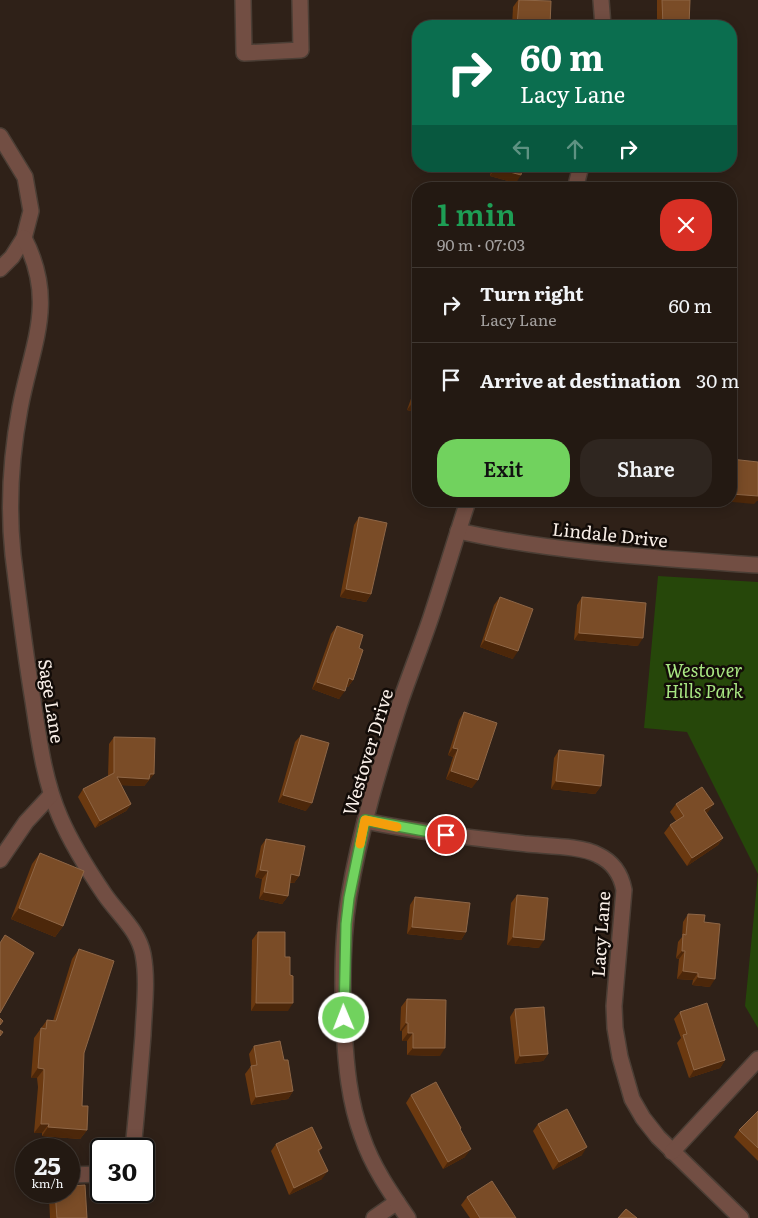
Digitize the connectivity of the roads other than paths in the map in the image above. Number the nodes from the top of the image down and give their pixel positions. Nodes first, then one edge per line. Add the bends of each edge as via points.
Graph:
1 (243, 0) edge
2 (300, 0) edge
3 (602, 0) edge
4 (603, 20) edge
5 (0, 136) edge
6 (24, 238) junction
7 (0, 269) edge
8 (5, 500) edge
9 (466, 507) edge
10 (458, 531) junction
11 (758, 565) edge
12 (52, 795) junction
13 (365, 820) junction
14 (0, 860) edge
15 (758, 1059) edge
16 (134, 1138) edge
17 (672, 1152) junction
18 (397, 1202) junction
19 (374, 1218) edge
20 (408, 1218) edge
21 (740, 1218) edge

1 - 2 street via 244,53 301,50
3 - 4 street
5 - 6 street via 25,177 31,211
6 - 7 street
6 - 8 street, Sage Lane via 39,276 42,312 20,410
8 - 12 street, Sage Lane via 42,756
9 - 10 street, Westover Drive
10 - 11 street, Lindale Drive via 591,553
10 - 13 street, Westover Drive via 399,706
12 - 14 street via 26,822
12 - 16 street, Sage Lane via 73,845 107,898 130,926 142,953 144,1022
13 - 17 street, Lacy Lane via 446,835 587,850 609,861 621,879 624,894 614,1006 620,1057 635,1105
13 - 18 street, Westover Drive via 346,924 343,1004 346,1058 351,1098 362,1136 378,1172
15 - 17 street
17 - 21 street, Lacy Lane
18 - 19 street
18 - 20 street, Westover Drive

